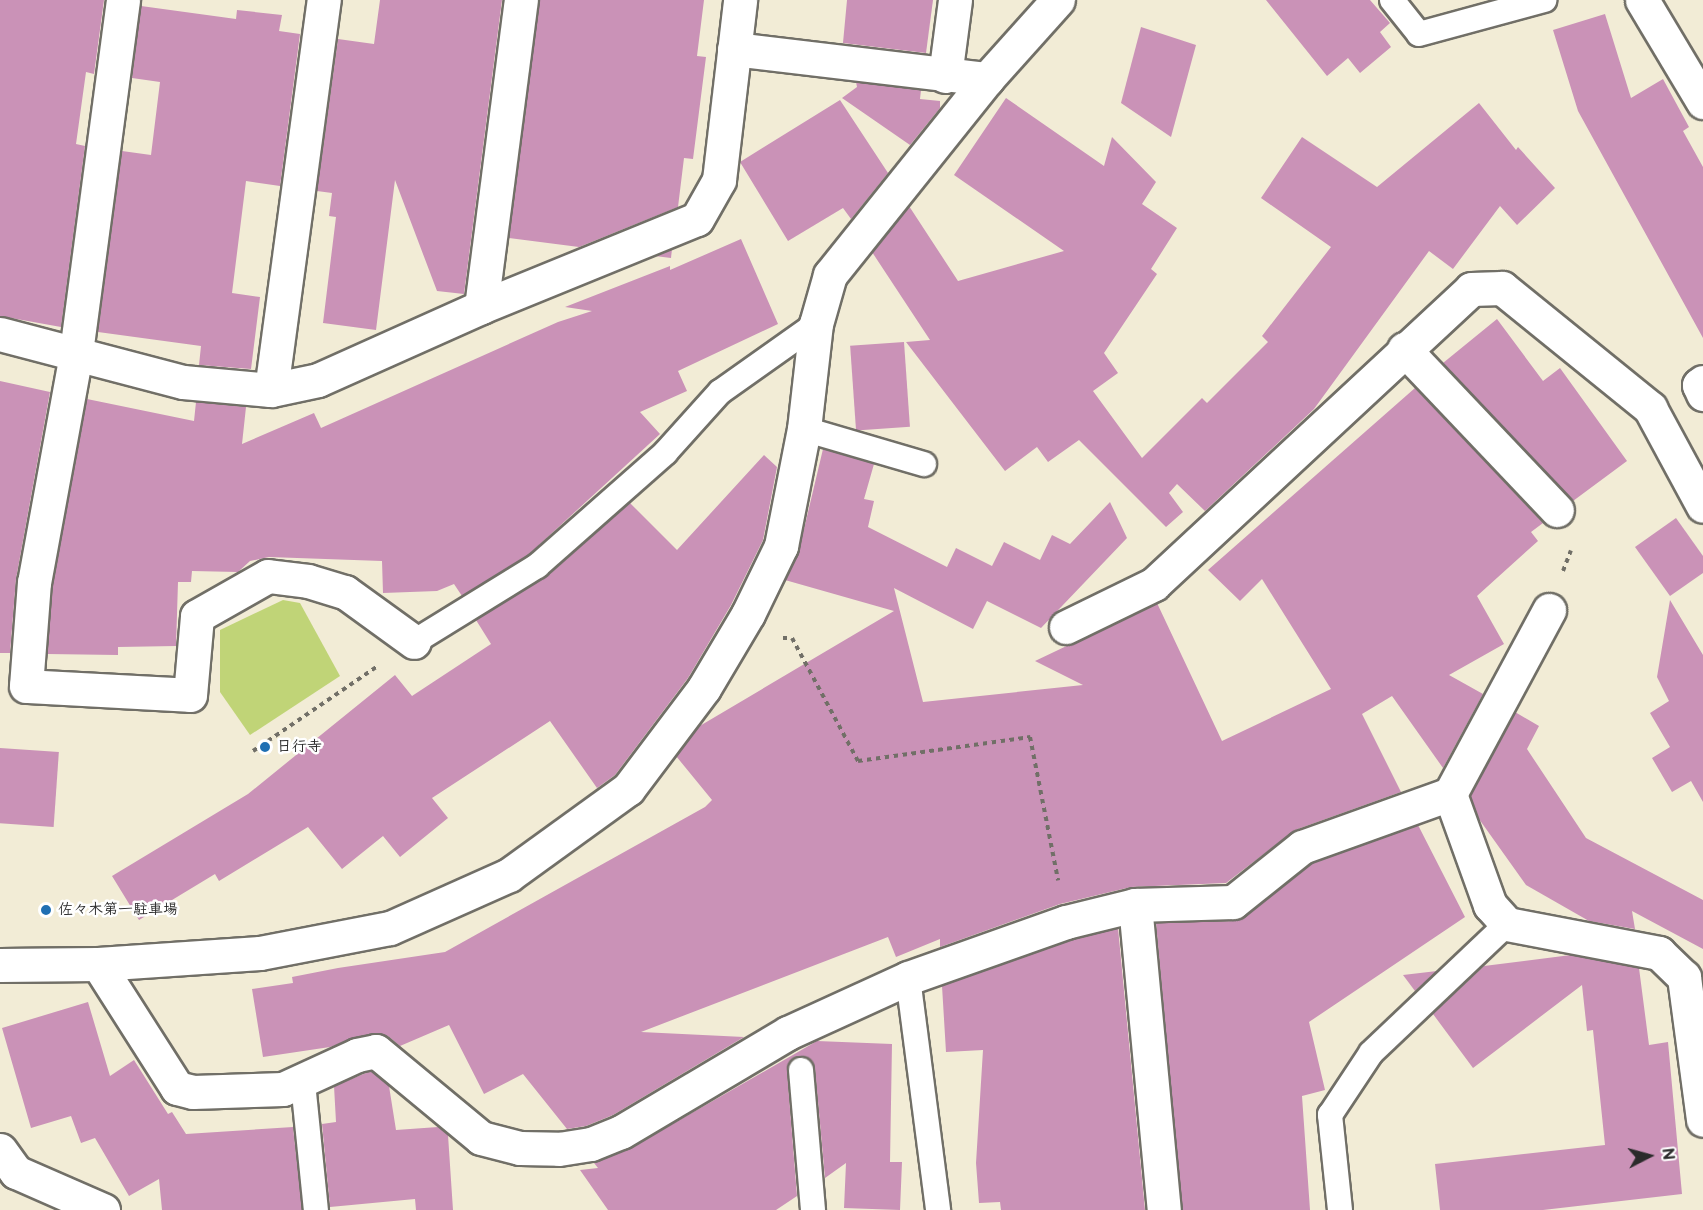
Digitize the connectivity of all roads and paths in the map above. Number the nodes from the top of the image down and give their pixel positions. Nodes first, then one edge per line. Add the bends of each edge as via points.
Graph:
1 (123, 0) edge
2 (324, 0) edge
3 (521, 0) edge
4 (740, 0) edge
5 (954, 0) edge
6 (1058, 0) edge
7 (1392, 0) edge
8 (1544, 0) edge
9 (1642, 0) edge
10 (734, 49) junction
11 (945, 76) junction
12 (987, 79) junction
13 (1703, 102) edge
14 (481, 307) junction
15 (816, 324) junction
16 (0, 334) edge
17 (1404, 349) junction
18 (76, 354) junction
19 (1703, 382) edge
20 (271, 390) junction
21 (1703, 394) edge
22 (804, 429) junction
23 (924, 464) dead end
24 (1703, 506) edge
25 (1557, 510) joint
26 (1549, 610) joint
27 (1066, 627) dead end
28 (414, 642) junction
29 (774, 645) dead end
30 (13, 685) edge
31 (253, 751) dead end
32 (1450, 794) junction
33 (1135, 905) junction
34 (1066, 922) junction
35 (1507, 924) junction
36 (99, 964) junction
37 (0, 965) edge
38 (908, 978) junction
39 (801, 1070) dead end
40 (303, 1083) junction
41 (1703, 1120) edge
42 (0, 1150) edge
43 (103, 1210) edge
44 (316, 1210) edge
45 (813, 1210) edge
46 (938, 1210) edge
47 (1164, 1210) edge
48 (1340, 1210) edge

1 - 18 street
2 - 20 street
3 - 14 street
4 - 10 street
5 - 11 street
6 - 12 street
7 - 8 lane via 1419,34
9 - 13 street
10 - 11 street
10 - 14 street via 720,180 697,219
11 - 12 street
12 - 15 street via 830,275
14 - 20 street via 318,380
15 - 22 street
15 - 28 lane via 720,392 665,453 537,566
16 - 18 street
17 - 24 street via 1471,289 1502,288 1650,408
17 - 25 street
17 - 27 street via 1154,584
18 - 20 street via 183,382
18 - 30 street
19 - 21 street via 1699,385
22 - 23 lane
22 - 36 street via 781,546 758,594 704,688 628,789 509,875 390,928 261,953
25 - 26 path via 1572,547
26 - 32 street
28 - 30 street via 345,592 308,581 268,576 197,616 190,695
28 - 31 path
29 - 34 path via 782,638 792,638 858,761 1030,737
32 - 33 street via 1302,847 1233,902
32 - 35 street via 1490,905
33 - 34 street
33 - 47 street
34 - 38 street
35 - 41 street via 1659,953 1684,977
35 - 48 lane via 1371,1053 1330,1115
36 - 37 street
36 - 40 street via 177,1088 193,1092 256,1091
38 - 40 street via 788,1032 621,1132 591,1144 520,1148 481,1138 376,1051 357,1055
38 - 46 lane
39 - 45 lane
40 - 44 lane
42 - 43 street via 16,1172

